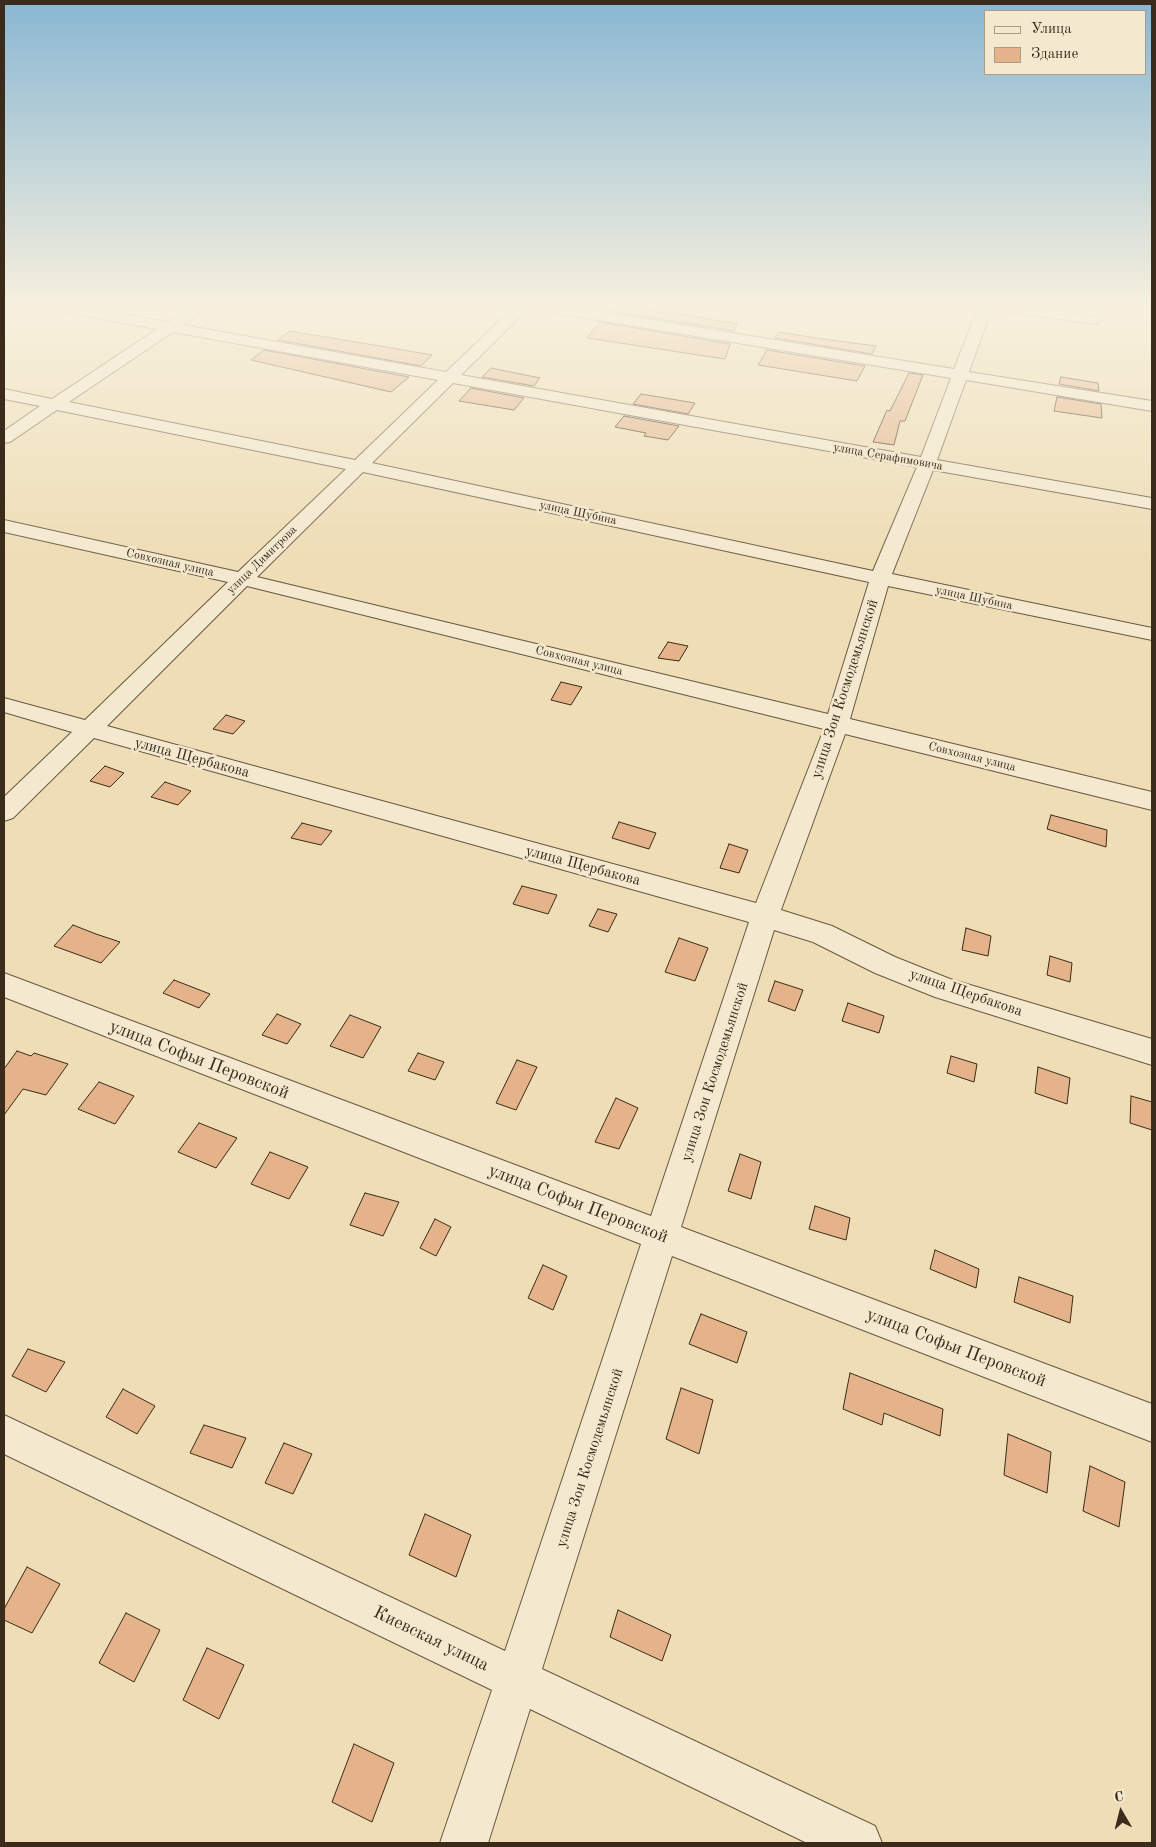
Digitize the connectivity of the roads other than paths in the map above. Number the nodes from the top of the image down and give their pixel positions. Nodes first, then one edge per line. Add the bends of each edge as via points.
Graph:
1 (5, 394) edge
2 (72, 394) edge
3 (432, 394) edge
4 (538, 394) edge
5 (954, 394) edge
6 (1079, 394) edge
7 (57, 404) junction
8 (1152, 406) edge
9 (4, 438) edge
10 (927, 464) junction
11 (359, 466) junction
12 (1152, 504) edge
13 (4, 526) edge
14 (880, 578) junction
15 (242, 579) junction
16 (1152, 634) edge
17 (4, 706) edge
18 (837, 724) junction
19 (87, 729) junction
20 (1152, 801) edge
21 (4, 812) edge
22 (765, 916) junction
23 (4, 985) edge
24 (1152, 1052) edge
25 (661, 1236) junction
26 (1152, 1423) edge
27 (4, 1434) edge
28 (518, 1680) junction
29 (464, 1843) edge
30 (858, 1843) edge

1 - 7 street, улица Шубина
2 - 7 street
3 - 11 street, улица Димитрова
4 - 10 street, улица Серафимовича
5 - 10 street, улица Зои Космодемьянской
6 - 8 street
7 - 9 street
7 - 11 street, улица Шубина
10 - 12 street, улица Серафимовича
10 - 14 street, улица Зои Космодемьянской
11 - 14 street, улица Шубина
11 - 15 street, улица Димитрова
13 - 15 street, Совхозная улица
14 - 16 street, улица Шубина
14 - 18 street, улица Зои Космодемьянской
15 - 18 street, Совхозная улица
15 - 19 street, улица Димитрова
17 - 19 street, улица Щербакова
18 - 20 street, Совхозная улица
18 - 22 street, улица Зои Космодемьянской
19 - 21 street, улица Димитрова
19 - 22 street, улица Щербакова
22 - 24 street, улица Щербакова via 822,934 885,965 945,989
22 - 25 street, улица Зои Космодемьянской
23 - 25 street, улица Софьи Перовской
25 - 26 street, улица Софьи Перовской
25 - 28 street, улица Зои Космодемьянской
27 - 28 street, Киевская улица
28 - 29 street, улица Зои Космодемьянской
28 - 30 street, Киевская улица

